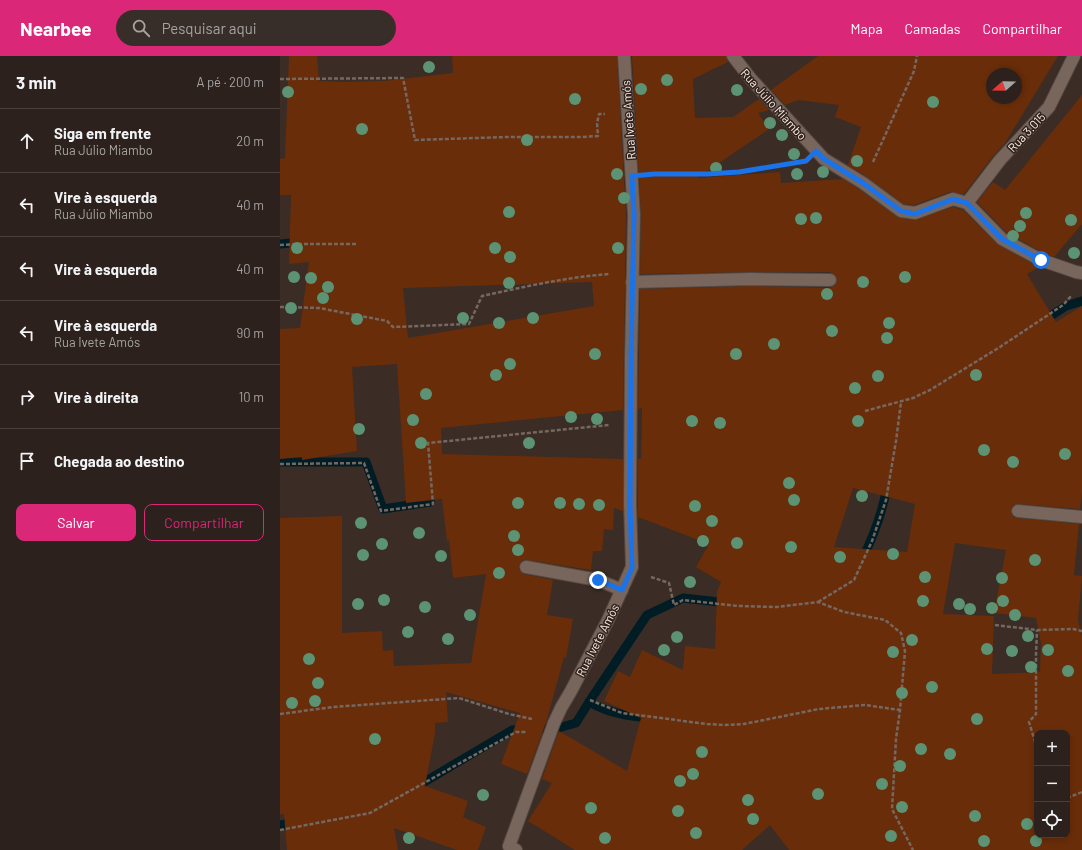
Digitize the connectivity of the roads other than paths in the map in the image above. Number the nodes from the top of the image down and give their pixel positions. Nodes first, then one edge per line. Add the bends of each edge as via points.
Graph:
1 (624, 56) edge
2 (733, 56) edge
3 (1074, 56) edge
4 (967, 203) junction
5 (1082, 273) edge
6 (632, 277) junction
7 (830, 280) dead end
8 (1018, 511) dead end
9 (1082, 517) edge
10 (526, 567) dead end
11 (622, 590) junction
12 (516, 850) edge

1 - 6 street, Rua Ivete Amós via 634,215
2 - 4 street, Rua Júlio Miambo via 824,159 901,211 915,214 953,199
3 - 4 street, Rua 3.015 via 1049,107 1000,160
4 - 5 street via 1002,239 1041,260
6 - 7 street
6 - 11 street, Rua Ivete Amós via 632,568
8 - 9 street
10 - 11 street via 598,580
11 - 12 street, Rua Ivete Amós via 554,723 509,846

